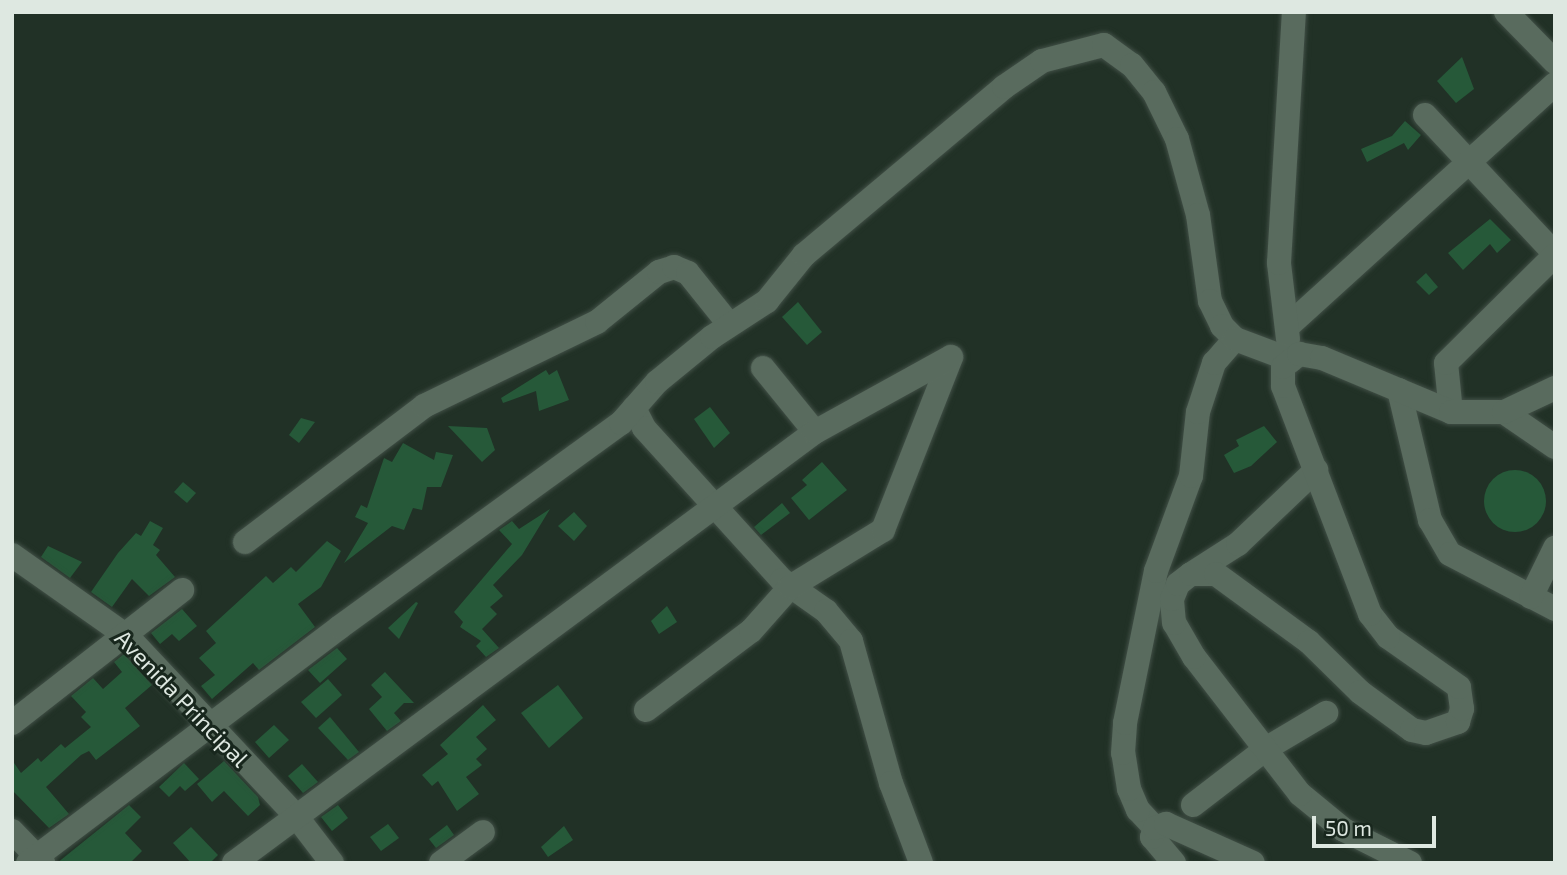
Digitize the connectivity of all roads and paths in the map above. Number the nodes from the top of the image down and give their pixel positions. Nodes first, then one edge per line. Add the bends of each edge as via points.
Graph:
1 (1294, 12) edge
2 (1506, 12) edge
3 (1555, 62) edge
4 (1555, 84) edge
5 (1425, 116) dead end
6 (1473, 163) junction
7 (1555, 254) edge
8 (729, 324) junction
9 (1287, 327) junction
10 (1235, 338) junction
11 (1291, 360) junction
12 (763, 368) dead end
13 (1555, 388) edge
14 (1399, 390) junction
15 (634, 408) junction
16 (1451, 412) junction
17 (1504, 412) junction
18 (815, 432) junction
19 (1555, 447) edge
20 (1316, 470) junction
21 (716, 505) junction
22 (245, 542) dead end
23 (1555, 548) edge
24 (12, 555) edge
25 (1156, 570) junction
26 (1191, 574) junction
27 (790, 587) junction
28 (182, 590) dead end
29 (1531, 597) junction
30 (1555, 609) edge
31 (127, 636) junction
32 (646, 710) dead end
33 (1326, 713) dead end
34 (12, 723) edge
35 (212, 727) junction
36 (1267, 748) junction
37 (1193, 805) dead end
38 (296, 816) junction
39 (1155, 828) junction
40 (12, 831) edge
41 (483, 832) dead end
42 (36, 861) edge
43 (234, 863) edge
44 (332, 863) edge
45 (441, 863) edge
46 (921, 863) edge
47 (1174, 863) edge
48 (1253, 863) edge
49 (1410, 863) edge

1 - 9 street via 1279,263
2 - 3 street
4 - 6 street
5 - 6 street
6 - 7 street
6 - 9 street
7 - 16 street via 1446,363
8 - 10 street via 767,301 804,255 1004,87 1042,61 1104,45 1132,65 1154,92 1177,139 1198,215 1210,301 1222,326
8 - 15 street via 657,382
8 - 22 street via 688,273 674,267 659,272 597,322 425,406
9 - 11 street
10 - 11 street
10 - 25 street via 1214,363 1198,412 1191,477
11 - 14 street via 1299,354 1322,358
11 - 20 street via 1283,367 1283,386
12 - 18 street
13 - 17 street
14 - 16 street
14 - 29 street via 1430,520 1450,554
15 - 21 street via 644,428
15 - 35 street via 621,423 340,627
16 - 17 street
17 - 19 street
18 - 21 street
18 - 27 street via 951,357 883,530
20 - 26 street via 1238,544
20 - 26 street via 1370,614 1388,637 1459,687 1462,709 1458,722 1426,733 1412,730 1360,692 1309,642 1216,574
21 - 27 street
21 - 38 street
23 - 29 street
24 - 31 street, Avenida Principal
25 - 26 street
25 - 39 street via 1123,753 1138,810
26 - 36 street via 1178,584 1172,600 1174,623 1219,691
27 - 32 street via 751,631
27 - 46 street via 826,611 851,641 891,783
28 - 31 street
29 - 30 street
31 - 34 street
31 - 35 street, Avenida Principal
33 - 36 street
35 - 38 street, Avenida Principal
35 - 42 street
36 - 37 street
36 - 49 street via 1319,812
38 - 43 street
38 - 44 street, Avenida Principal
39 - 47 street via 1152,837
39 - 48 street via 1177,827
40 - 42 street
41 - 45 street

